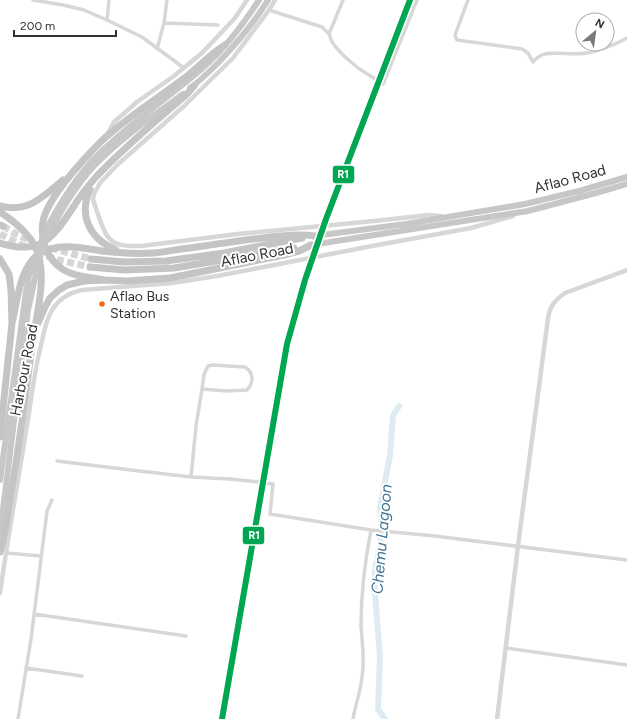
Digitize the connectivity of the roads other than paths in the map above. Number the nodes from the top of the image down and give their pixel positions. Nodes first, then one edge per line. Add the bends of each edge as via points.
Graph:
1 (33, 0) edge
2 (62, 0) edge
3 (109, 0) edge
4 (167, 0) edge
5 (247, 0) edge
6 (259, 0) edge
7 (268, 0) edge
8 (275, 0) edge
9 (344, 0) edge
10 (417, 0) edge
11 (468, 0) edge
12 (63, 5) junction
13 (270, 10) junction
14 (107, 20) junction
15 (164, 22) junction
16 (218, 25) dead end
17 (329, 34) junction
18 (627, 38) edge
19 (225, 45) junction
20 (157, 49) junction
21 (184, 68) junction
22 (194, 86) junction
23 (162, 105) junction
24 (107, 136) junction
25 (71, 174) junction
26 (627, 177) edge
27 (96, 178) junction
28 (627, 184) edge
29 (63, 203) junction
30 (0, 206) edge
31 (528, 211) junction
32 (0, 212) edge
33 (449, 217) junction
34 (314, 236) junction
35 (43, 242) junction
36 (0, 243) edge
37 (311, 245) junction
38 (35, 246) junction
39 (47, 250) junction
40 (126, 253) junction
41 (38, 254) junction
42 (0, 259) edge
43 (627, 270) edge
44 (104, 280) junction
45 (61, 298) joint
46 (12, 323) junction
47 (33, 334) junction
48 (202, 389) junction
49 (0, 436) edge
50 (57, 461) dead end
51 (191, 476) junction
52 (0, 480) edge
53 (259, 482) dead end
54 (266, 483) dead end
55 (52, 500) dead end
56 (371, 530) junction
57 (0, 533) edge
58 (518, 546) junction
59 (3, 552) edge
60 (41, 556) junction
61 (627, 560) edge
62 (0, 593) edge
63 (34, 614) junction
64 (186, 636) dead end
65 (506, 648) junction
66 (627, 665) edge
67 (26, 668) junction
68 (82, 676) dead end
69 (18, 719) edge
70 (353, 719) edge
71 (497, 719) edge

1 - 12 street
2 - 12 street
3 - 14 street
4 - 15 street
5 - 21 street via 235,18
6 - 19 highway
7 - 22 highway via 243,35
8 - 13 street
9 - 17 street
10 - 17 street via 384,84 344,56 332,42
11 - 18 street via 455,35 458,40 522,48 533,62 545,53 586,54
12 - 14 street via 84,10
13 - 17 street via 318,25
13 - 33 street, Aflao Road via 233,58 100,182 94,200 106,236 115,243 141,246 429,215
14 - 20 street via 142,37
15 - 16 street
15 - 20 street
19 - 23 highway
19 - 24 highway
20 - 21 street
21 - 24 street via 114,122
22 - 23 highway
22 - 27 highway
23 - 29 highway via 106,154
24 - 25 highway
25 - 30 highway via 29,206 14,209
25 - 35 highway via 45,215 42,227
26 - 33 highway, Aflao Road via 547,199
27 - 35 highway via 58,229
27 - 40 highway via 85,206 89,227 106,246
28 - 31 highway, Aflao Road
29 - 52 highway, Harbour Road, bridge via 44,234 29,275
29 - 57 highway, Harbour Road, bridge via 43,246 34,279
31 - 37 highway, Aflao Road
31 - 45 street, Aflao Road via 471,228 217,276 172,284 82,290
32 - 38 highway via 24,232
33 - 34 highway, Aflao Road
34 - 37 highway, Aflao Road via 166,261 90,263 125,270 174,268
34 - 40 highway via 296,234 154,253
35 - 38 highway
35 - 39 highway
36 - 38 highway via 18,247
37 - 44 highway via 284,255 170,278
38 - 41 highway
39 - 40 highway via 75,247
39 - 41 highway
39 - 44 highway via 61,268 74,275
41 - 46 highway via 23,276
41 - 47 highway via 41,284
42 - 46 highway via 9,274
43 - 58 street via 565,293 553,303 550,310
44 - 47 highway via 84,281 59,290 50,298
45 - 59 street, Harbour Road via 50,313 38,354 17,490
46 - 49 highway
47 - 59 highway
48 - 48 street via 208,366 245,367 252,374 253,380 247,390
48 - 51 street
50 - 51 street
51 - 53 street
54 - 56 street via 274,484 270,514
55 - 60 street via 47,511
56 - 58 street
56 - 70 street via 362,595 362,678
58 - 61 street
58 - 65 street
59 - 60 street
59 - 62 street, Harbour Road
60 - 63 street
63 - 64 street
63 - 67 street
65 - 66 street
65 - 71 street
67 - 68 street
67 - 69 street

